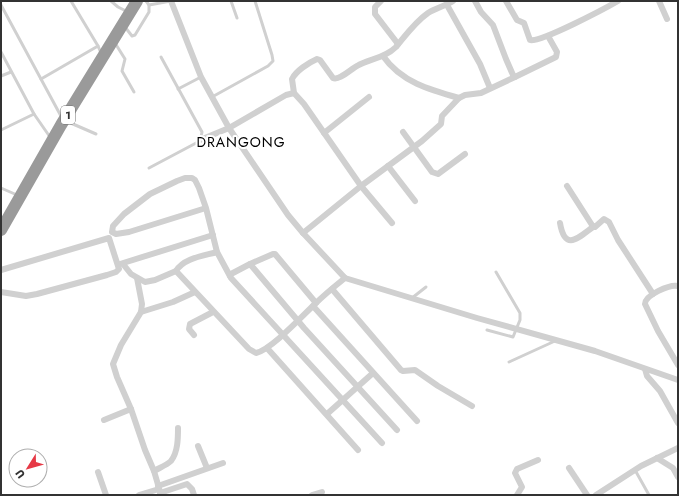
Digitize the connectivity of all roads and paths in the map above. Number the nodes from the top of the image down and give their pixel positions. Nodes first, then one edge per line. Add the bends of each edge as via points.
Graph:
1 (71, 1) edge
2 (111, 1) edge
3 (136, 1) edge
4 (146, 1) edge
5 (172, 1) edge
6 (231, 1) edge
7 (255, 1) edge
8 (381, 1) edge
9 (454, 1) edge
10 (475, 1) edge
11 (506, 1) edge
12 (618, 1) edge
13 (658, 1) edge
14 (1, 5) edge
15 (150, 5) junction
16 (447, 5) junction
17 (130, 12) junction
18 (237, 18) dead end
19 (667, 19) dead end
20 (122, 25) junction
21 (548, 36) junction
22 (113, 40) junction
23 (398, 44) junction
24 (100, 51) junction
25 (1, 52) edge
26 (161, 56) dead end
27 (383, 56) junction
28 (11, 72) junction
29 (1, 76) edge
30 (516, 76) junction
31 (201, 77) junction
32 (41, 79) junction
33 (490, 88) junction
34 (178, 89) junction
35 (134, 92) dead end
36 (294, 93) junction
37 (212, 97) junction
38 (369, 97) dead end
39 (459, 98) junction
40 (34, 114) junction
41 (64, 120) junction
42 (229, 128) junction
43 (1, 130) edge
44 (404, 132) dead end
45 (324, 133) junction
46 (96, 134) dead end
47 (200, 140) junction
48 (52, 141) junction
49 (414, 146) junction
50 (466, 154) dead end
51 (388, 166) junction
52 (149, 168) dead end
53 (361, 186) junction
54 (567, 186) dead end
55 (1, 188) edge
56 (20, 196) junction
57 (414, 201) dead end
58 (206, 208) junction
59 (392, 223) dead end
60 (560, 223) dead end
61 (593, 227) junction
62 (1, 230) edge
63 (116, 234) junction
64 (303, 234) junction
65 (213, 235) junction
66 (108, 238) junction
67 (217, 252) junction
68 (121, 264) junction
69 (250, 264) junction
70 (1, 270) edge
71 (176, 271) junction
72 (496, 272) dead end
73 (230, 276) junction
74 (137, 278) junction
75 (345, 278) junction
76 (426, 286) dead end
77 (678, 286) edge
78 (332, 289) junction
79 (1, 292) edge
80 (195, 292) junction
81 (653, 294) junction
82 (412, 298) junction
83 (314, 304) junction
84 (141, 312) junction
85 (214, 312) junction
86 (298, 320) junction
87 (517, 328) junction
88 (487, 330) dead end
89 (194, 335) dead end
90 (283, 335) junction
91 (555, 341) junction
92 (266, 348) junction
93 (510, 362) dead end
94 (677, 362) edge
95 (645, 369) junction
96 (373, 373) junction
97 (678, 380) edge
98 (357, 386) junction
99 (342, 400) junction
100 (472, 406) dead end
101 (131, 410) junction
102 (327, 414) junction
103 (104, 420) dead end
104 (417, 421) dead end
105 (678, 422) edge
106 (178, 428) dead end
107 (397, 430) dead end
108 (382, 443) dead end
109 (198, 446) dead end
110 (678, 448) edge
111 (358, 450) dead end
112 (657, 458) junction
113 (538, 460) dead end
114 (224, 463) dead end
115 (207, 468) junction
116 (569, 468) dead end
117 (635, 470) junction
118 (154, 471) junction
119 (98, 472) dead end
120 (678, 477) edge
121 (159, 491) edge
122 (322, 492) dead end
123 (106, 495) edge
124 (139, 495) edge
125 (194, 495) edge
126 (312, 495) edge
127 (517, 495) edge
128 (587, 495) edge
129 (596, 495) edge
130 (649, 495) edge

1 - 24 lane
2 - 17 lane
3 - 17 highway, 1
4 - 15 lane
5 - 15 lane
5 - 31 street
6 - 18 lane
7 - 37 lane via 272,61 268,66
8 - 23 street via 374,8 375,14
9 - 16 street
10 - 30 street via 481,12 493,24 513,75
11 - 21 street via 517,20 524,23 530,40
12 - 21 street
13 - 19 street
14 - 32 lane
15 - 20 lane via 149,12 134,36
16 - 23 street via 423,18
16 - 33 street via 480,64
17 - 20 highway, 1
20 - 22 highway, 1
21 - 30 street via 557,52 556,56
22 - 24 highway, 1
22 - 35 lane via 125,59 122,71
23 - 27 street
24 - 32 lane
24 - 41 highway, 1
25 - 28 lane
26 - 34 lane
27 - 36 street via 358,65 336,79 320,60 315,60 293,76
27 - 39 street via 397,72 419,85
28 - 29 lane
28 - 40 lane
30 - 33 street
31 - 34 lane
31 - 37 street
32 - 41 lane
33 - 39 street
34 - 47 lane via 202,132
36 - 42 street via 286,95
36 - 45 street
37 - 42 street
38 - 45 street
39 - 49 street via 442,116 441,124
40 - 43 lane
40 - 48 lane
41 - 46 lane
41 - 48 highway, 1
42 - 47 street
42 - 64 street
44 - 49 street
45 - 53 street
47 - 52 lane
48 - 56 highway, 1
49 - 50 street via 435,174
49 - 51 street
51 - 53 street
51 - 57 street
53 - 59 street
53 - 64 street
54 - 61 street
55 - 56 lane
56 - 62 highway, 1
58 - 63 street
58 - 63 street via 195,180 185,178 161,188 132,207 112,229
58 - 65 street
60 - 61 street via 563,235 571,241
61 - 81 street via 604,219 609,222
63 - 66 street
64 - 75 street
65 - 67 street
65 - 68 street
66 - 68 street
66 - 70 street
67 - 71 street via 187,261
67 - 73 street
68 - 74 street
68 - 79 street via 116,272 50,292 26,296
69 - 73 street
69 - 83 street via 274,254
69 - 86 street
71 - 74 street via 145,282
71 - 80 street
72 - 87 lane via 520,313
73 - 90 street
74 - 84 street
75 - 78 street
75 - 82 street
76 - 82 lane
77 - 81 street via 673,285
78 - 83 street
78 - 100 street via 401,370 415,370
80 - 84 street
80 - 85 street
81 - 94 street via 646,298 645,304
82 - 87 street
83 - 86 street
83 - 96 street
84 - 101 street via 113,364
85 - 89 street via 190,324 189,328
85 - 92 street via 249,349 256,353
86 - 90 street
86 - 98 street
87 - 88 lane via 511,337
87 - 91 street
90 - 92 street
90 - 99 street
91 - 93 lane
91 - 95 street via 595,351
92 - 102 street
95 - 97 street
95 - 105 street
96 - 98 street
96 - 104 street
98 - 99 street
98 - 107 street
99 - 102 street
99 - 108 street
101 - 103 street
101 - 118 street
102 - 111 street
106 - 118 street via 173,458
109 - 115 street
110 - 112 street
112 - 117 street
112 - 120 street via 673,468
113 - 127 street via 517,469 515,473 522,487
114 - 115 street
115 - 121 street
116 - 128 street
117 - 129 street
117 - 130 lane
118 - 121 street
119 - 123 street
121 - 124 street
121 - 125 street via 188,484
122 - 126 street

